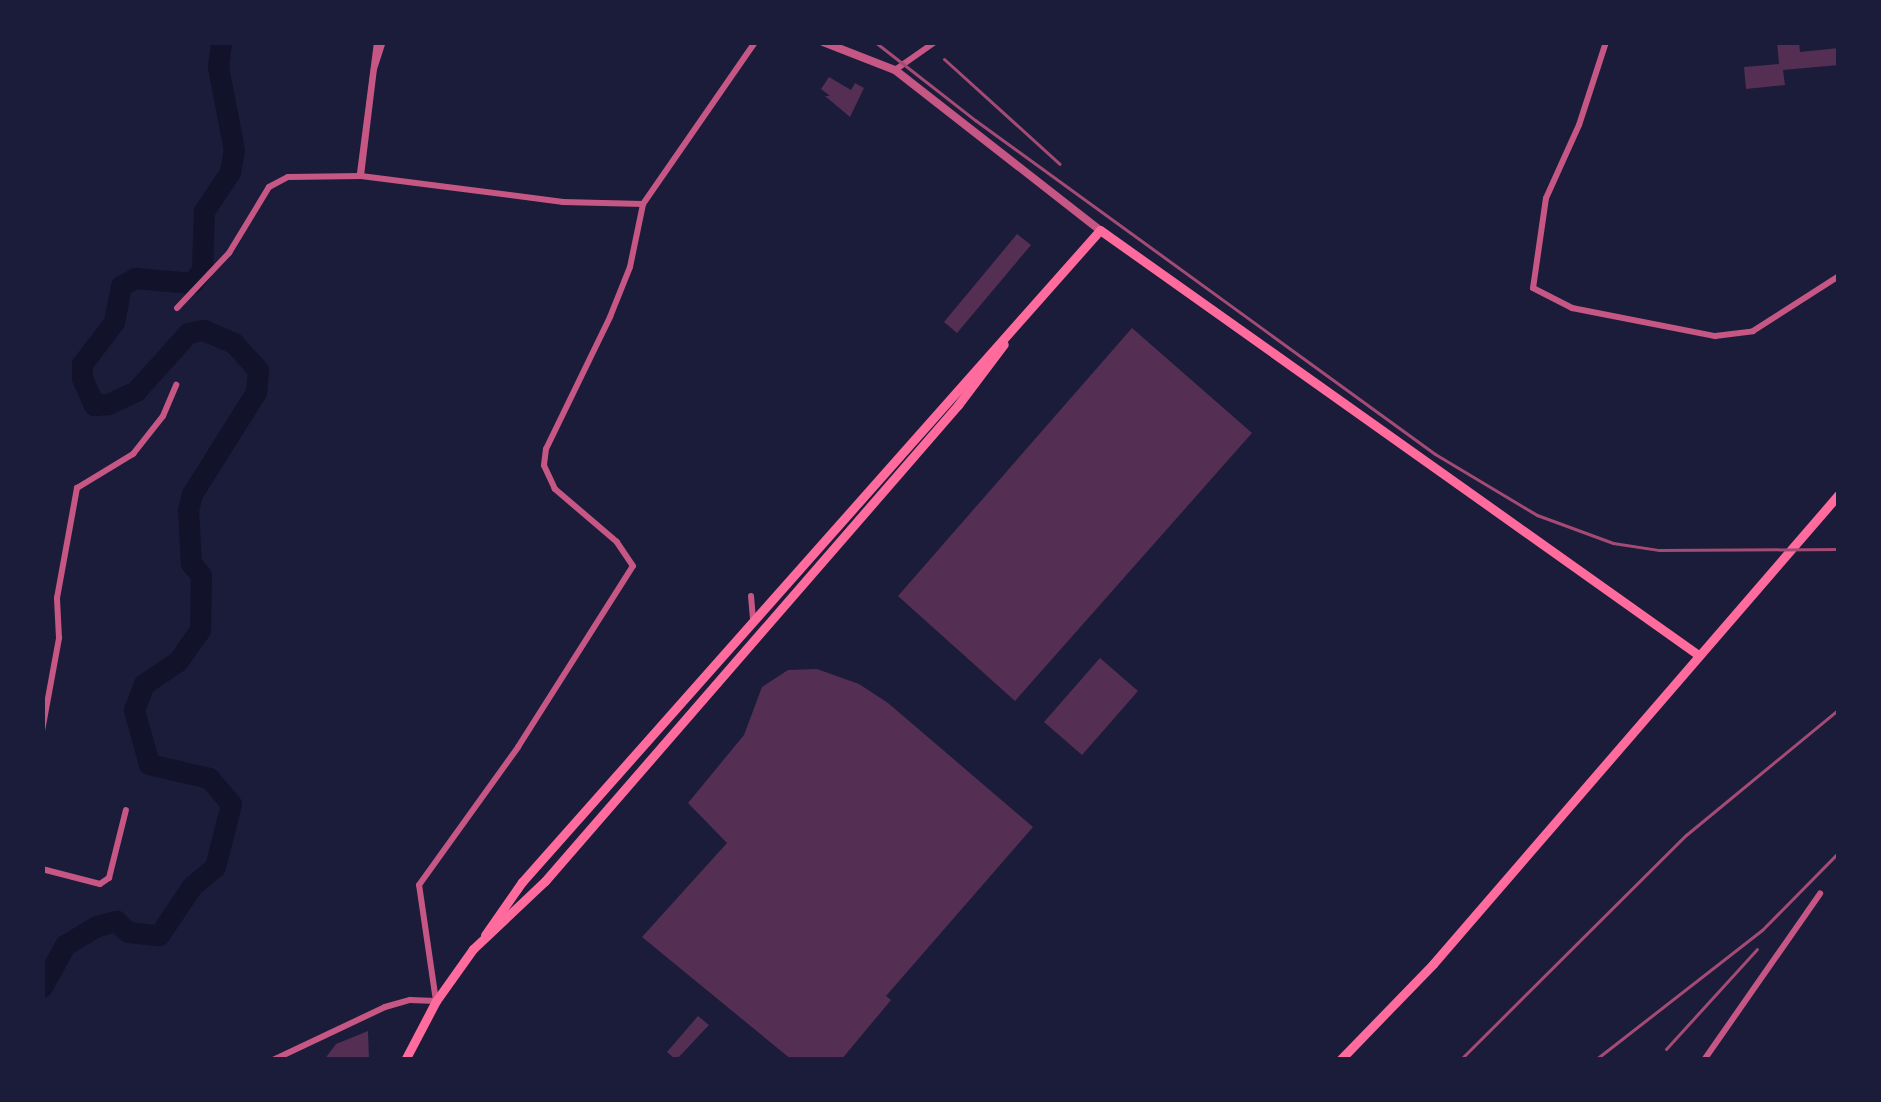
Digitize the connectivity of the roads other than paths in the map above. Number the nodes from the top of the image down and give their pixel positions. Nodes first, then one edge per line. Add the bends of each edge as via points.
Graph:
1 (380, 42) edge
2 (755, 42) edge
3 (824, 42) edge
4 (934, 42) edge
5 (1606, 42) edge
6 (895, 70) junction
7 (361, 176) junction
8 (643, 204) junction
9 (1100, 230) junction
10 (1839, 276) edge
11 (177, 308) dead end
12 (1018, 325) junction
13 (176, 385) dead end
14 (1839, 494) edge
15 (751, 596) dead end
16 (753, 619) junction
17 (1696, 654) junction
18 (42, 731) edge
19 (126, 810) dead end
20 (42, 869) edge
21 (1820, 894) dead end
22 (485, 935) junction
23 (436, 1001) junction
24 (273, 1060) edge
25 (404, 1060) edge
26 (1340, 1060) edge
27 (1704, 1060) edge

1 - 7 street via 358,154
2 - 8 street
3 - 6 street
4 - 6 street
5 - 10 street via 1546,197 1534,288 1572,308 1715,336 1753,332
6 - 9 street
7 - 8 street
7 - 11 street via 288,177 269,188 230,253
8 - 23 street via 623,284 544,465 555,489 633,566 419,885
9 - 12 main road
9 - 17 main road
12 - 16 main road
12 - 22 main road via 958,405 545,881
13 - 18 street via 133,454 77,488
14 - 17 main road
15 - 16 street
16 - 22 main road via 522,882
17 - 26 main road via 1433,964
19 - 20 street via 109,878 100,884
21 - 27 street
22 - 23 main road
23 - 24 street via 385,1007
23 - 25 main road

